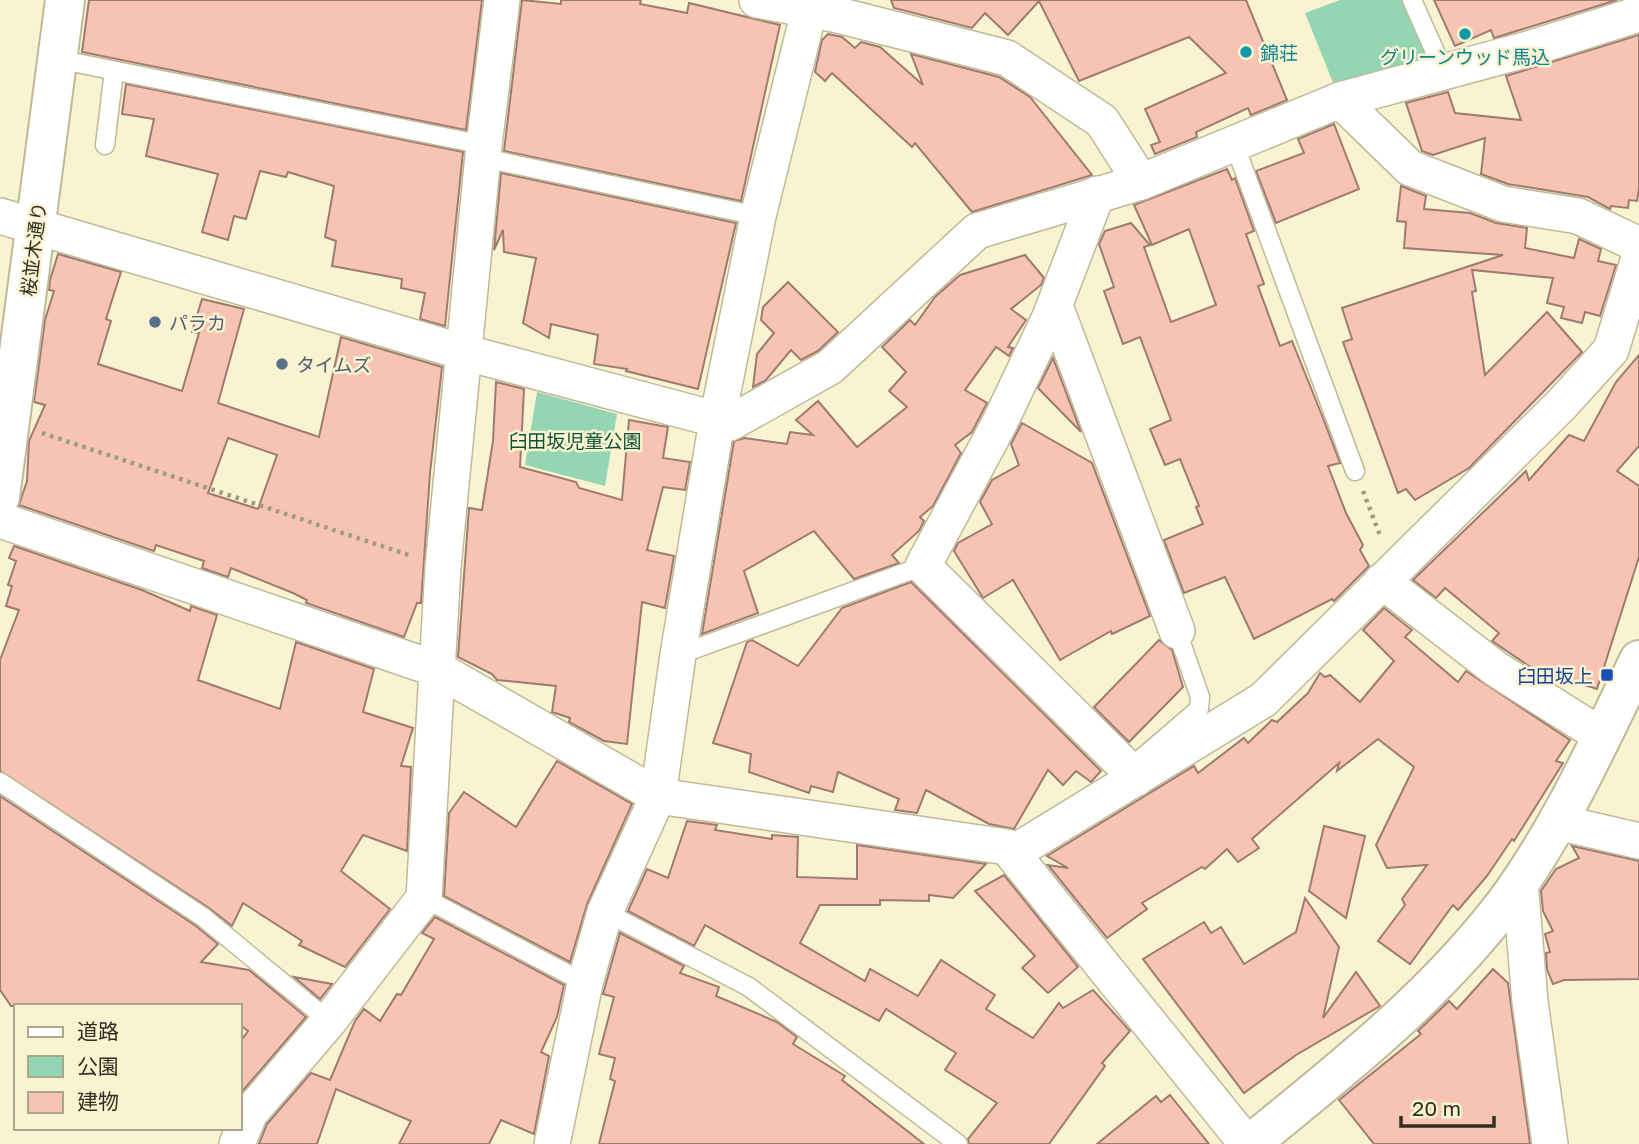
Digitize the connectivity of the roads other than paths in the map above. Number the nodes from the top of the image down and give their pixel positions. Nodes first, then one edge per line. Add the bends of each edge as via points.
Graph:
1 (65, 0) edge
2 (502, 0) edge
3 (757, 0) edge
4 (1412, 0) edge
5 (837, 8) edge
6 (1639, 14) edge
7 (57, 59) junction
8 (114, 71) junction
9 (1444, 72) junction
10 (1340, 100) junction
11 (1234, 143) junction
12 (105, 145) dead end
13 (484, 151) junction
14 (1141, 182) junction
15 (1097, 194) junction
16 (758, 216) junction
17 (18, 221) edge
18 (1639, 244) edge
19 (1639, 258) edge
20 (1055, 306) junction
21 (463, 352) junction
22 (718, 421) junction
23 (1355, 471) road end
24 (0, 497) edge
25 (0, 520) edge
26 (923, 566) junction
27 (1387, 574) junction
28 (1177, 631) joint
29 (678, 655) junction
30 (1639, 660) edge
31 (439, 670) junction
32 (1602, 736) junction
33 (1133, 773) junction
34 (0, 782) edge
35 (658, 796) junction
36 (1558, 822) junction
37 (1639, 841) edge
38 (1013, 853) junction
39 (1520, 882) junction
40 (424, 898) junction
41 (605, 912) junction
42 (585, 983) junction
43 (329, 1021) junction
44 (237, 1144) edge
45 (552, 1144) edge
46 (958, 1144) edge
47 (1248, 1144) edge
48 (1550, 1144) edge

1 - 7 street, 桜並木通り
2 - 13 street
3 - 5 street
4 - 9 lane
5 - 14 street via 1007,58 1101,121
5 - 16 street
6 - 9 street
7 - 8 lane
7 - 17 street, 桜並木通り
8 - 12 lane
8 - 13 lane
9 - 10 street
10 - 11 street
10 - 18 street via 1410,168 1503,204 1578,216
11 - 14 street
11 - 23 lane
13 - 16 lane
13 - 21 street
14 - 15 street
15 - 20 street
15 - 22 street via 977,231 830,367 730,423
16 - 22 street
17 - 21 street
17 - 24 street, 桜並木通り via 11,422
19 - 27 street via 1611,350 1562,404
20 - 26 street
20 - 28 street
21 - 22 street
21 - 31 street via 443,566
22 - 29 street
25 - 31 street
26 - 29 lane
26 - 33 street
27 - 32 street via 1496,669
27 - 33 street via 1263,700
28 - 33 lane via 1200,697 1199,709
29 - 35 street
30 - 32 street
31 - 35 street
31 - 40 street
32 - 36 street
33 - 38 street
34 - 43 lane via 203,917
35 - 38 street via 1007,847
35 - 41 street
36 - 37 street
36 - 39 street
38 - 47 street
39 - 47 street via 1419,1002
39 - 48 street via 1530,1002
40 - 42 lane
40 - 43 street
41 - 42 street
41 - 46 lane via 749,987
42 - 45 street
43 - 44 street via 250,1114

